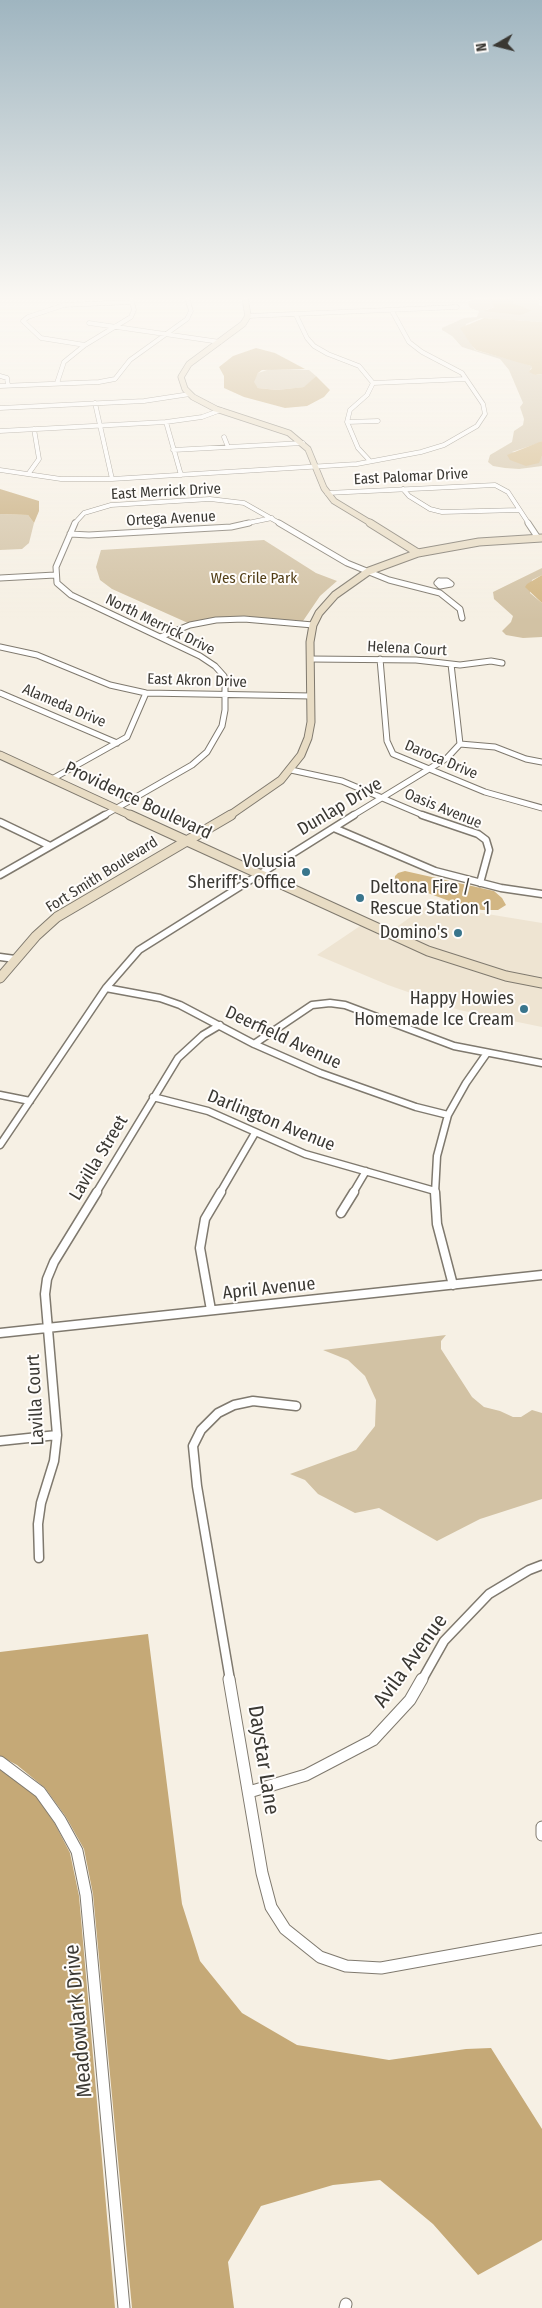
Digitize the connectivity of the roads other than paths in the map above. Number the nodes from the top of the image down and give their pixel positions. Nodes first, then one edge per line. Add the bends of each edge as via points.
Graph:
1 (44, 406) edge
2 (96, 406) edge
3 (209, 406) edge
4 (355, 406) edge
5 (482, 406) edge
6 (0, 408) edge
7 (221, 410) junction
8 (378, 421) dead end
9 (166, 422) junction
10 (347, 422) junction
11 (100, 426) junction
12 (34, 429) junction
13 (0, 431) edge
14 (224, 437) dead end
15 (303, 443) junction
16 (228, 447) junction
17 (173, 450) junction
18 (370, 461) junction
19 (316, 467) junction
20 (0, 470) edge
21 (29, 473) junction
22 (181, 475) junction
23 (112, 479) junction
24 (404, 489) junction
25 (327, 493) junction
26 (519, 510) junction
27 (272, 518) junction
28 (70, 534) junction
29 (540, 538) edge
30 (418, 553) junction
31 (369, 571) junction
32 (55, 575) junction
33 (0, 578) edge
34 (440, 586) dead end
35 (433, 590) junction
36 (462, 618) dead end
37 (313, 625) junction
38 (160, 637) junction
39 (0, 646) edge
40 (310, 659) junction
41 (380, 659) junction
42 (502, 662) dead end
43 (451, 664) junction
44 (0, 692) edge
45 (146, 693) junction
46 (225, 695) junction
47 (311, 696) junction
48 (117, 743) junction
49 (460, 744) junction
50 (0, 755) edge
51 (542, 762) edge
52 (291, 770) junction
53 (429, 770) junction
54 (52, 779) junction
55 (383, 798) junction
56 (542, 808) edge
57 (116, 809) junction
58 (0, 822) edge
59 (334, 828) junction
60 (186, 840) junction
61 (50, 846) junction
62 (257, 874) junction
63 (0, 875) edge
64 (480, 883) junction
65 (542, 894) edge
66 (0, 957) edge
67 (14, 959) junction
68 (0, 978) edge
69 (542, 984) edge
70 (106, 988) junction
71 (220, 1025) junction
72 (254, 1044) junction
73 (486, 1053) junction
74 (542, 1063) edge
75 (0, 1095) edge
76 (154, 1097) junction
77 (30, 1101) junction
78 (448, 1115) junction
79 (255, 1133) junction
80 (0, 1146) edge
81 (366, 1171) junction
82 (435, 1190) junction
83 (342, 1213) dead end
84 (542, 1275) edge
85 (453, 1285) junction
86 (211, 1310) junction
87 (48, 1327) junction
88 (0, 1333) edge
89 (296, 1406) dead end
90 (57, 1435) junction
91 (0, 1441) edge
92 (38, 1558) dead end
93 (542, 1565) edge
94 (0, 1762) edge
95 (249, 1792) junction
96 (542, 1828) edge
97 (542, 1835) edge
98 (542, 1939) edge
99 (124, 2308) edge

1 - 6 street
2 - 11 street
3 - 7 street
4 - 10 street via 350,410
5 - 18 street via 484,414 477,426 444,446
7 - 9 street via 202,418
7 - 15 street via 281,429
8 - 10 street
9 - 11 street
9 - 17 street
10 - 18 street via 358,448
11 - 12 street
11 - 23 street
12 - 13 street
12 - 21 street via 39,459
14 - 16 street
15 - 16 street
15 - 19 street
16 - 17 street
17 - 22 street
18 - 19 street
19 - 22 street
19 - 25 street
20 - 21 street
21 - 23 street via 61,479
22 - 23 street
24 - 25 street, East Palomar Drive
24 - 26 street via 430,509 442,512
24 - 26 street, East Palomar Drive via 495,485 508,492
25 - 30 street via 340,505
26 - 29 street
27 - 28 street, Ortega Avenue via 231,527
27 - 28 street, East Merrick Drive via 252,506 225,500 111,505 84,513
27 - 31 street, East Merrick Drive via 347,563
28 - 32 street
29 - 30 street, Fort Smith Boulevard via 479,542
30 - 31 street, Fort Smith Boulevard
31 - 35 street, East Merrick Drive via 389,580
31 - 37 street, Fort Smith Boulevard via 335,595
32 - 33 street
32 - 38 street, North Merrick Drive via 57,582 71,595
34 - 35 street
35 - 36 street, East Merrick Drive via 452,601
37 - 38 street via 216,620
37 - 40 street, Fort Smith Boulevard
38 - 46 street, North Merrick Drive via 215,666 224,676
39 - 45 street, East Akron Drive via 37,655 110,685
40 - 41 street, Helena Court
40 - 47 street, Fort Smith Boulevard
41 - 43 street, Helena Court
41 - 53 street, Daroca Drive via 389,748
42 - 43 street, Helena Court
43 - 49 street
44 - 48 street, Alameda Drive
45 - 46 street, East Akron Drive
45 - 48 street via 134,727
46 - 47 street, East Akron Drive
46 - 57 street, North Merrick Drive via 222,726 207,752 192,765
47 - 52 street, Fort Smith Boulevard via 308,738
48 - 54 street
49 - 51 street via 495,747
49 - 53 street, Dunlap Drive
50 - 54 street, Providence Boulevard
52 - 55 street, Oasis Avenue via 342,781
52 - 60 street, Fort Smith Boulevard via 242,808
53 - 55 street, Dunlap Drive
53 - 56 street, Daroca Drive via 502,798
54 - 57 street, Providence Boulevard
55 - 59 street, Dunlap Drive
55 - 64 street, Oasis Avenue via 478,834 486,840 489,850
57 - 60 street, Providence Boulevard
57 - 61 street, North Merrick Drive
58 - 61 street
59 - 62 street, Dunlap Drive
59 - 64 street via 435,871
60 - 62 street, Providence Boulevard
60 - 67 street, Fort Smith Boulevard via 64,912
61 - 63 street, North Merrick Drive
62 - 69 street, Providence Boulevard via 428,951
62 - 70 street, Dunlap Drive via 139,950
64 - 65 street
66 - 67 street
67 - 68 street, Fort Smith Boulevard
70 - 71 street, Deerfield Avenue via 160,998
70 - 77 street, Dunlap Drive
71 - 72 street, Deerfield Avenue
71 - 76 street, Lavilla Street via 187,1048
72 - 73 street via 312,1005 330,1003 345,1005 454,1046
72 - 78 street, Deerfield Avenue via 350,1086
73 - 74 street
73 - 78 street
75 - 77 street
76 - 79 street, Darlington Avenue via 208,1111
76 - 87 street, Lavilla Street via 54,1262 45,1294
77 - 80 street, Dunlap Drive
78 - 82 street via 437,1156
79 - 81 street, Darlington Avenue via 305,1154
79 - 86 street via 205,1219 200,1248
81 - 82 street, Darlington Avenue
81 - 83 street
82 - 85 street via 437,1224
84 - 85 street, April Avenue
85 - 86 street, April Avenue
86 - 87 street, April Avenue
87 - 88 street, April Avenue
87 - 90 street, Lavilla Court
89 - 95 street, Daystar Lane via 253,1401 234,1405 218,1413 201,1430 193,1446
90 - 91 street
90 - 92 street, Lavilla Court via 54,1460 41,1503
93 - 95 street, Avila Avenue via 489,1594 444,1641 410,1700 374,1740 306,1775
94 - 99 street, Meadowlark Drive via 40,1792 77,1851 86,1895
95 - 98 street, Daystar Lane via 271,1907 285,1929 320,1957 346,1966 381,1968
96 - 97 street

